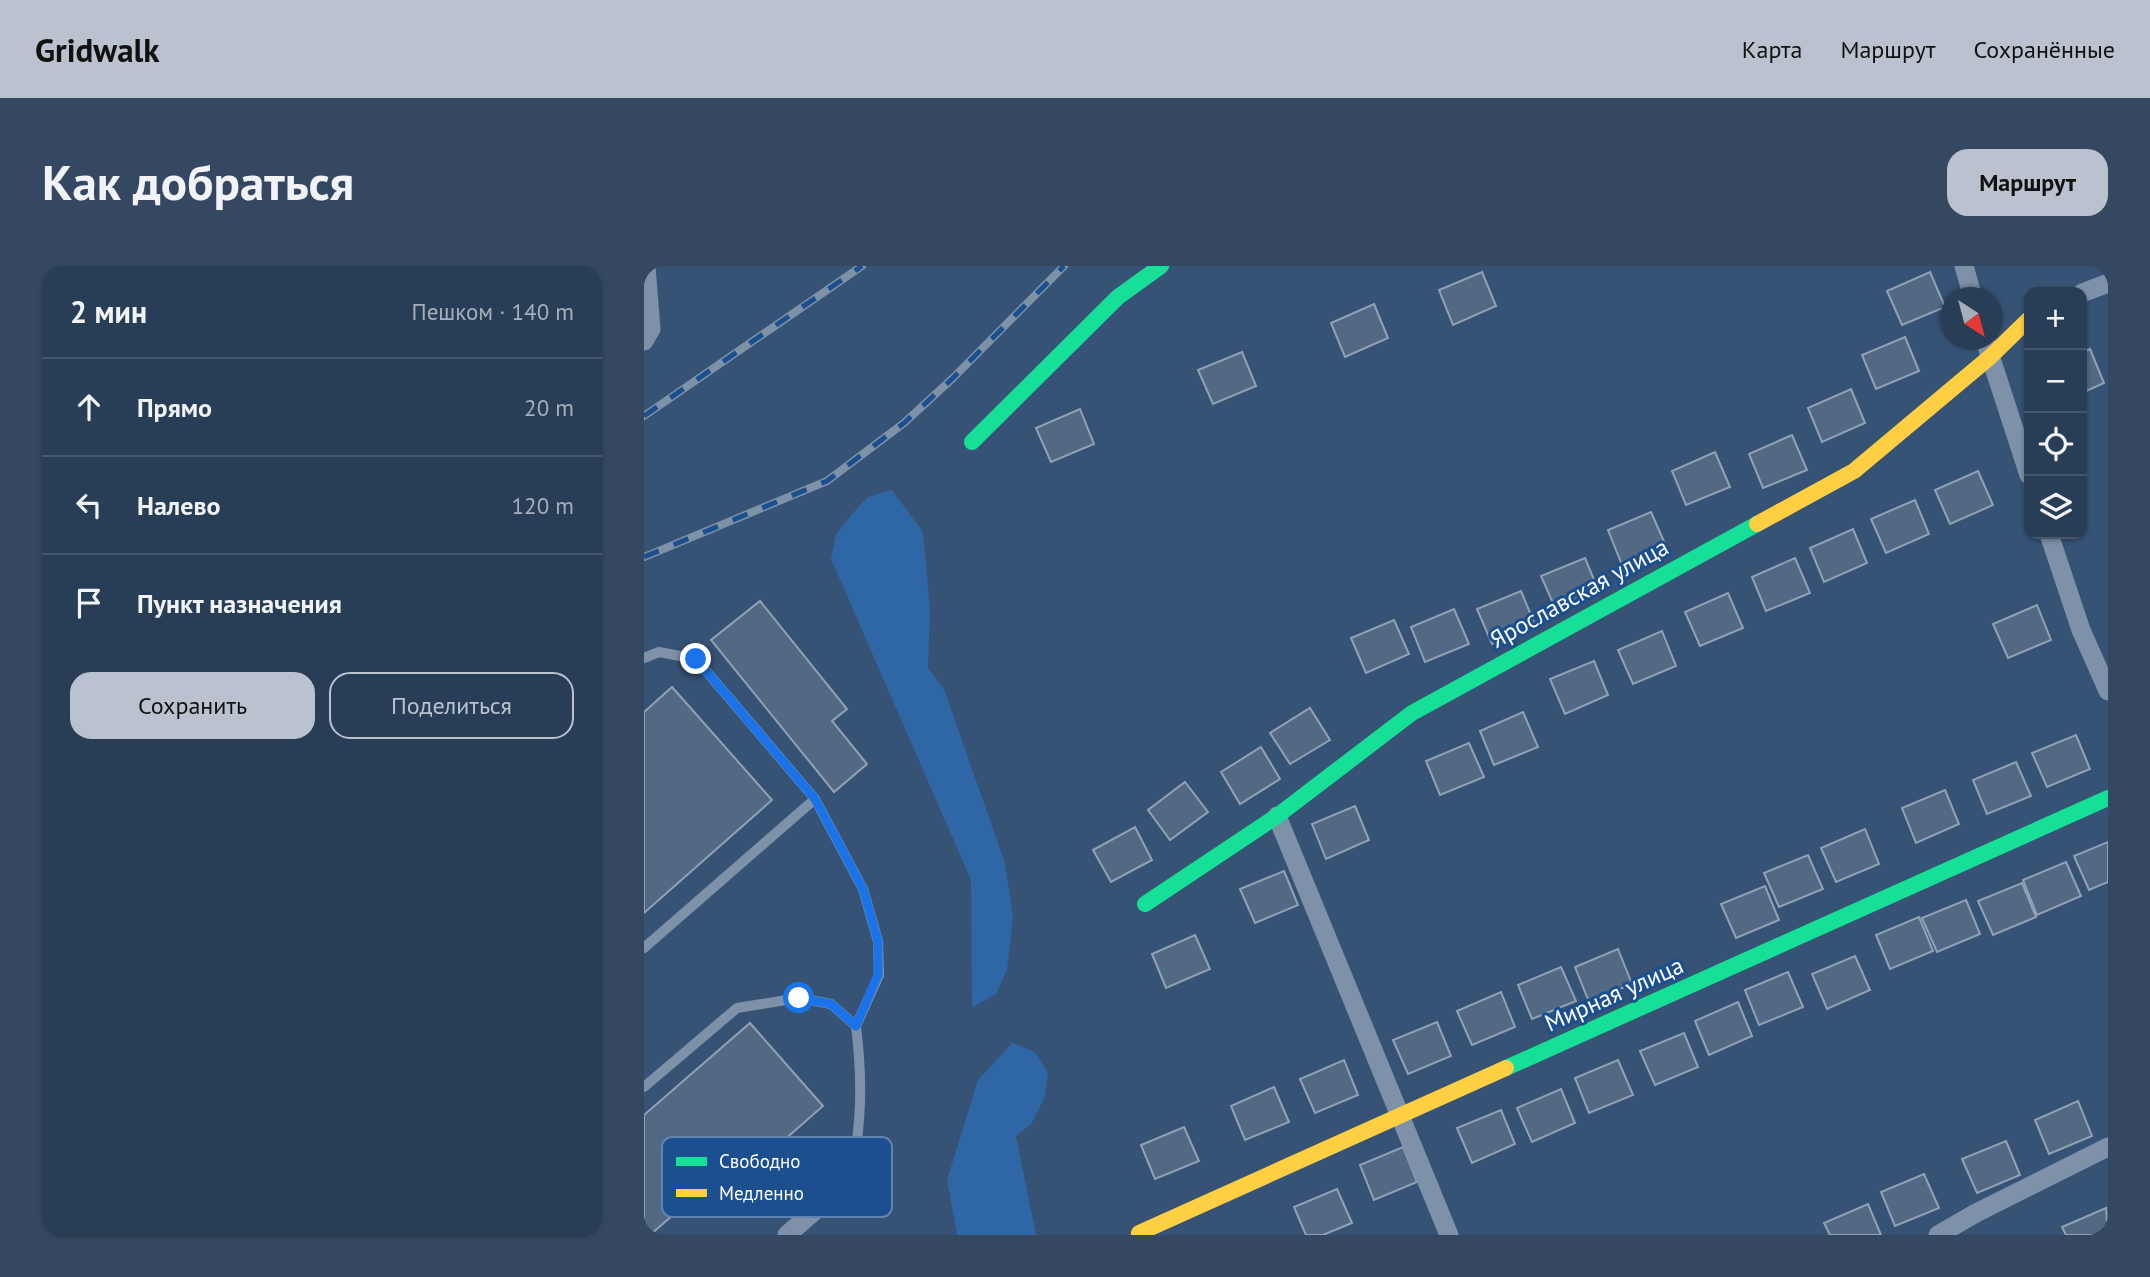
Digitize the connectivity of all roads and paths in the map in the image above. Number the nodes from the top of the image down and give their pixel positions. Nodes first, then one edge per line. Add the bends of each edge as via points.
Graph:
1 (646, 266) edge
2 (1161, 266) edge
3 (1964, 266) edge
4 (2108, 283) edge
5 (1970, 287) edge
6 (2087, 291) edge
7 (2024, 322) edge
8 (647, 335) edge
9 (2003, 337) edge
10 (1985, 350) edge
11 (1988, 350) edge
12 (972, 442) dead end
13 (2024, 460) edge
14 (2051, 539) edge
15 (644, 658) edge
16 (2108, 691) edge
17 (2108, 798) edge
18 (815, 799) junction
19 (1277, 816) junction
20 (1145, 904) dead end
21 (644, 948) edge
22 (856, 1026) junction
23 (644, 1087) edge
24 (1401, 1115) junction
25 (859, 1137) edge
26 (2108, 1147) edge
27 (808, 1217) edge
28 (1139, 1233) dead end
29 (787, 1235) edge
30 (1449, 1235) edge
31 (1938, 1235) edge

1 - 8 street
2 - 12 street via 1118,297
3 - 5 street
4 - 6 street
7 - 9 street, Ярославская улица
10 - 19 street, Ярославская улица via 1854,471 1412,713
11 - 13 street
14 - 16 street via 2081,630
15 - 18 lane via 659,652 696,659
17 - 24 street, Мирная улица
18 - 21 lane
18 - 22 lane via 863,889 878,941 878,975
19 - 20 street, Ярославская улица
19 - 24 street
22 - 23 lane via 831,1004 799,998 737,1008
22 - 25 lane via 862,1088
24 - 28 street, Мирная улица
24 - 30 street
26 - 31 street
27 - 29 street

